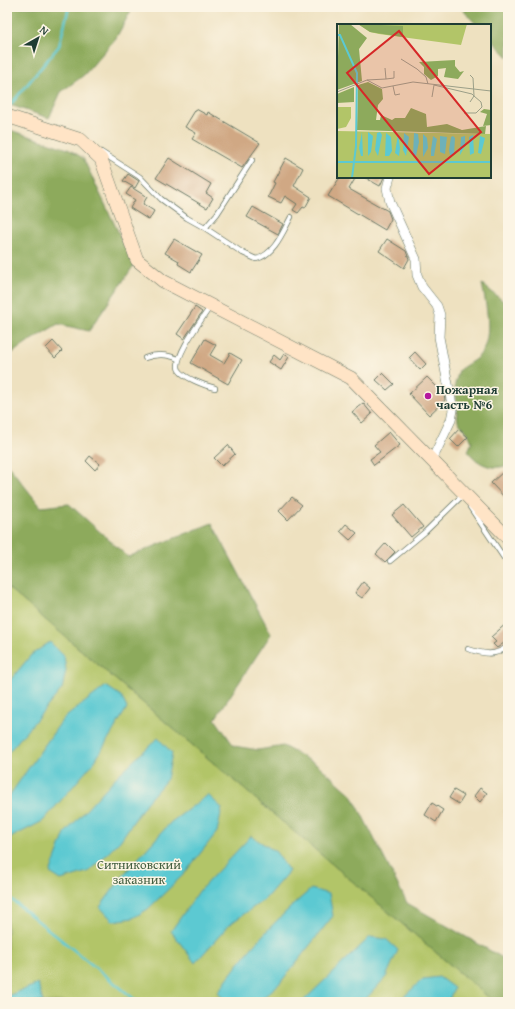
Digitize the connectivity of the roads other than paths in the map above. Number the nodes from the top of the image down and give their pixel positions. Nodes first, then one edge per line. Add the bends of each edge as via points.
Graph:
1 (7, 116) edge
2 (81, 140) junction
3 (252, 160) dead end
4 (390, 178) edge
5 (291, 217) dead end
6 (205, 228) junction
7 (211, 306) junction
8 (145, 358) dead end
9 (178, 359) junction
10 (215, 388) dead end
11 (432, 460) junction
12 (465, 494) junction
13 (508, 538) edge
14 (390, 561) dead end
15 (508, 564) edge
16 (508, 648) edge
17 (468, 649) dead end

1 - 2 street
2 - 6 lane via 140,177 161,199
2 - 7 street via 101,159 137,260 163,281
3 - 6 lane
4 - 11 street via 387,188 390,202 416,259 417,275 422,287 437,306 440,315 440,344 453,410 451,420
5 - 6 lane via 274,246 264,257 256,260
7 - 9 lane
7 - 11 street via 351,378
8 - 9 lane via 167,355
9 - 10 lane via 179,370 182,373
11 - 12 street
12 - 13 street
12 - 14 lane
12 - 15 lane via 471,509
16 - 17 lane via 490,655

